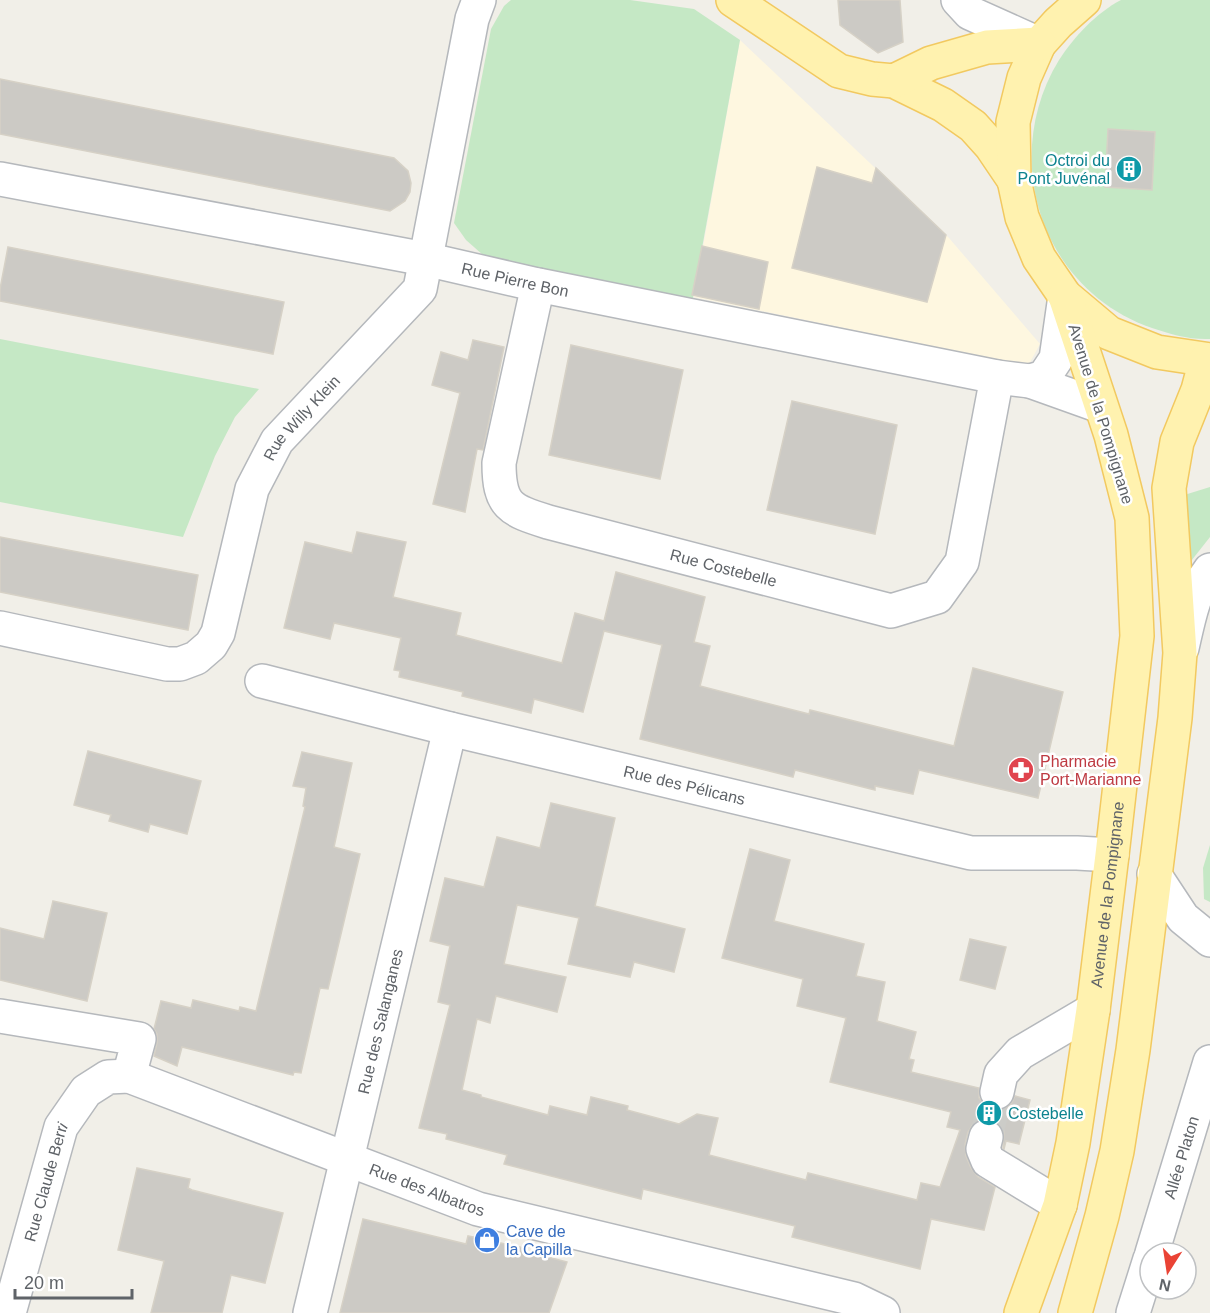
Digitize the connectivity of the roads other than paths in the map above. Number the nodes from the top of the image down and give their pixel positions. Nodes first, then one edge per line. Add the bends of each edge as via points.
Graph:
1 (479, 0) edge
2 (733, 0) edge
3 (958, 0) edge
4 (1084, 0) edge
5 (1039, 44) junction
6 (894, 81) junction
7 (0, 179) edge
8 (1014, 180) junction
9 (425, 259) junction
10 (538, 285) junction
11 (1065, 296) junction
12 (1208, 360) edge
13 (997, 377) junction
14 (1030, 381) junction
15 (1100, 406) junction
16 (1210, 570) edge
17 (0, 628) edge
18 (1180, 653) junction
19 (262, 681) dead end
20 (450, 729) junction
21 (1112, 855) junction
22 (1154, 874) junction
23 (1210, 940) edge
24 (1093, 1010) junction
25 (0, 1016) edge
26 (1209, 1071) edge
27 (129, 1076) junction
28 (997, 1092) tunnel mouth
29 (986, 1137) tunnel mouth
30 (347, 1159) junction
31 (1060, 1205) junction
32 (1156, 1241) edge
33 (1138, 1297) edge
34 (9, 1313) edge
35 (310, 1313) edge
36 (883, 1313) edge
37 (1021, 1313) edge
38 (1075, 1313) edge
39 (1133, 1313) edge

1 - 9 street, Rue Willy Klein
2 - 6 main road via 839,71
3 - 5 street via 970,13
4 - 5 main road
5 - 6 main road via 987,47 931,63
5 - 8 main road via 1024,78 1013,122
6 - 8 main road via 936,101 973,126
7 - 9 street, Rue Pierre Bon
8 - 11 main road via 1022,217 1040,258
9 - 10 street, Rue Pierre Bon
9 - 17 street, Rue Willy Klein via 420,289 277,441 252,489 225,610 212,645 196,658 167,664
10 - 13 street, Rue Pierre Bon
10 - 13 street, Rue Costebelle via 499,463 499,483 505,501 525,515 548,522 891,611 937,597 962,562
11 - 12 main road via 1108,333 1157,352
11 - 14 street via 1056,359 1044,378
11 - 15 main road, Avenue de la Pompignane
12 - 18 main road via 1177,442 1169,488
13 - 14 street, Rue Pierre Bon
14 - 15 street, Rue Pierre Bon
15 - 21 main road, Avenue de la Pompignane via 1132,518 1137,636
16 - 18 street via 1190,612
18 - 22 main road
19 - 20 street, Rue des Pélicans
20 - 21 street, Rue des Pélicans via 971,853
20 - 30 street, Rue des Salanganes
21 - 24 main road, Avenue de la Pompignane
22 - 23 street via 1183,918
22 - 38 main road via 1118,1151
24 - 28 street via 1020,1053 1001,1074
24 - 31 main road, Avenue de la Pompignane
25 - 27 street via 139,1039
26 - 32 street, Allée Platon
27 - 30 street, Rue des Albatros
27 - 34 street, Rue Claude Berri via 108,1077 86,1091 61,1126
29 - 31 street via 983,1149 988,1161
30 - 35 street, Rue des Salanganes
30 - 36 street, Rue des Albatros via 478,1209 854,1299
31 - 37 main road, Avenue de la Pompignane
33 - 39 street

